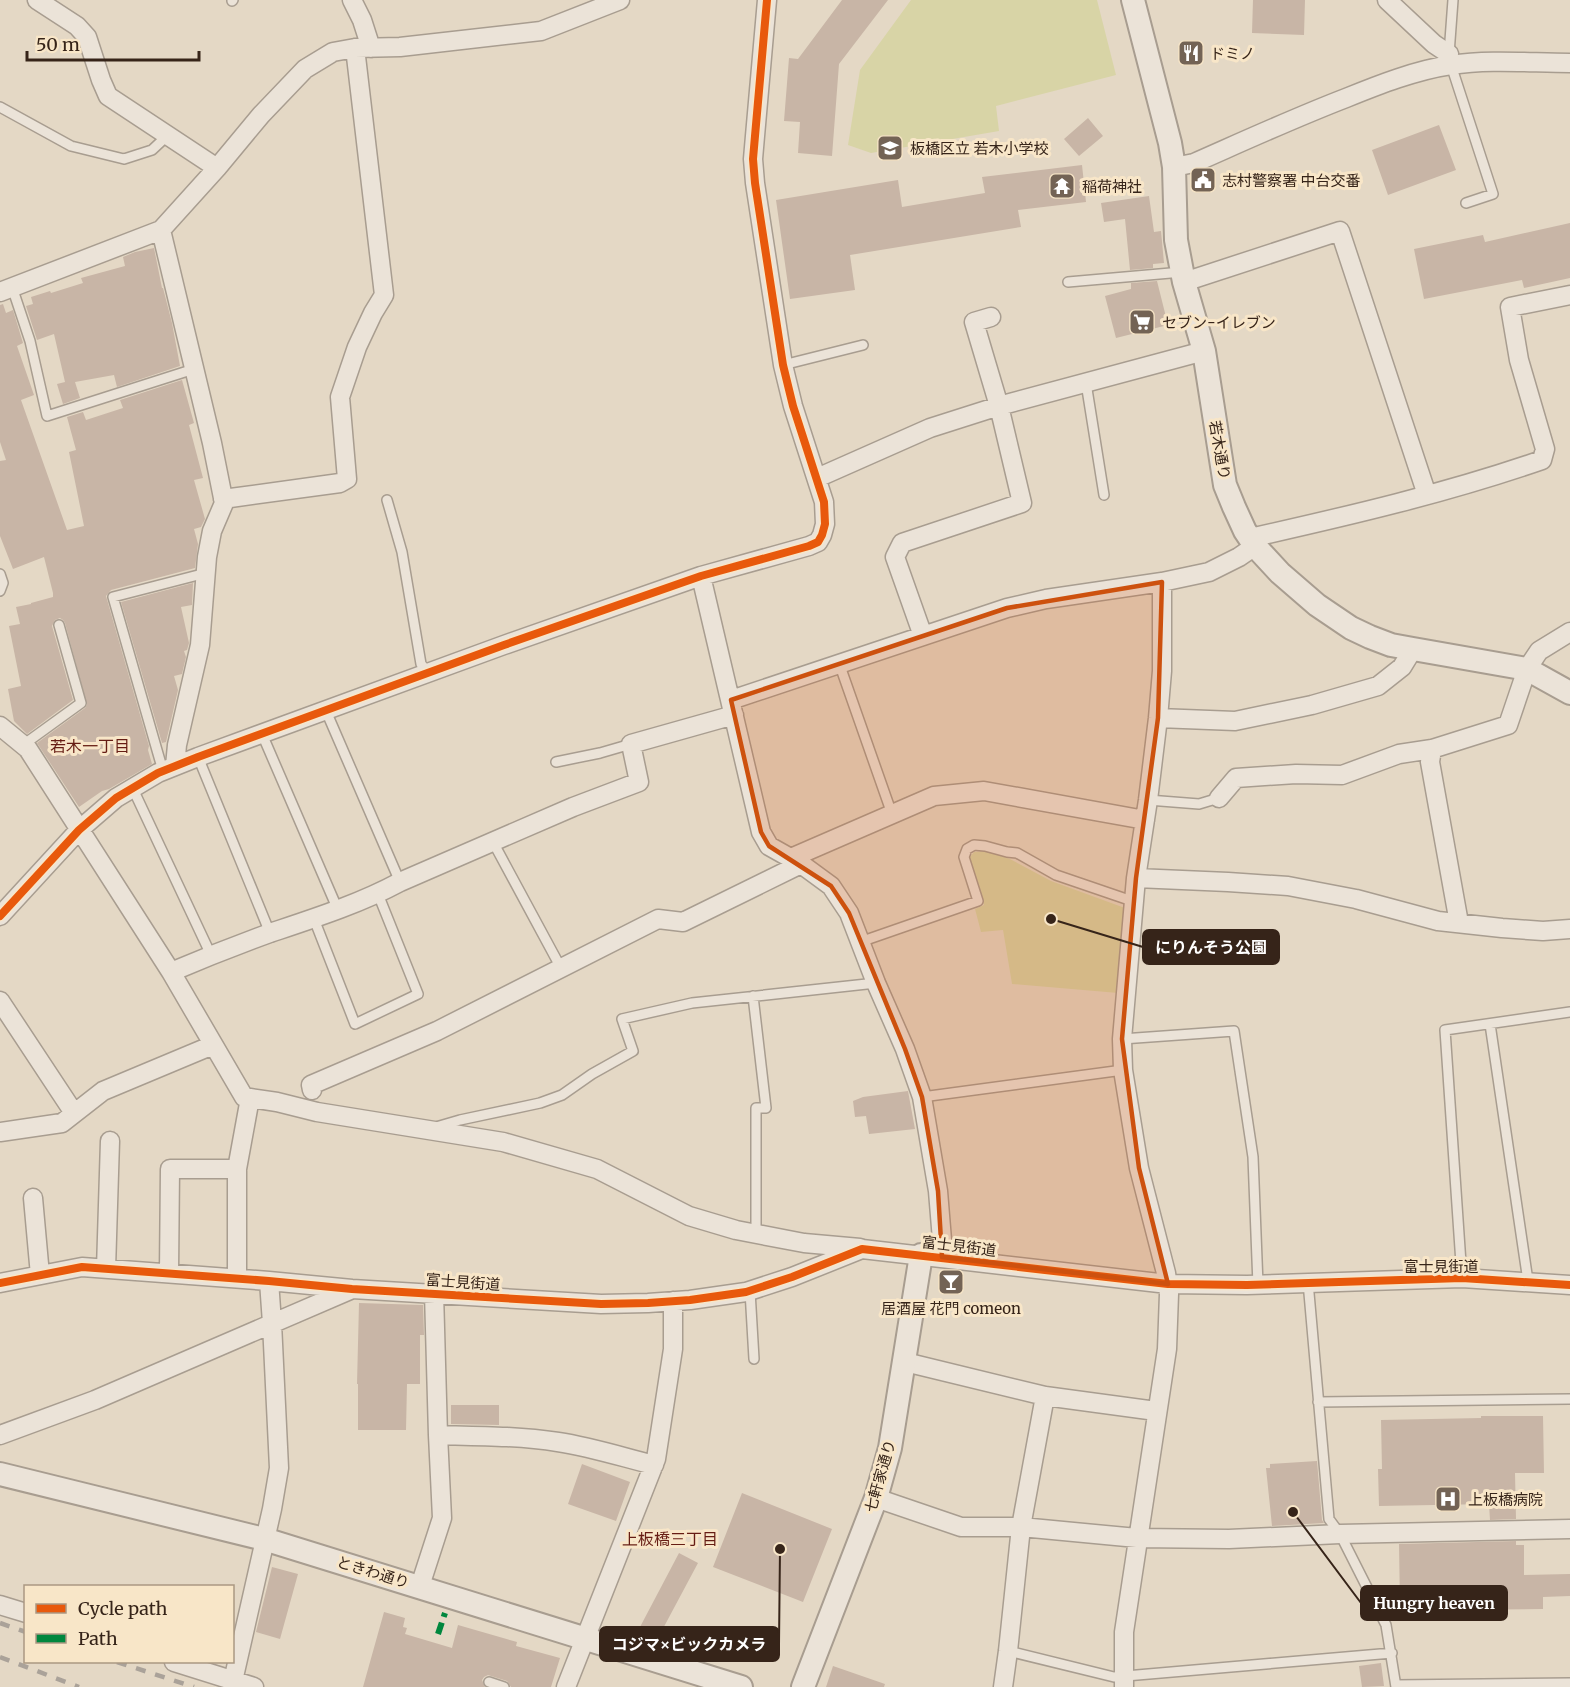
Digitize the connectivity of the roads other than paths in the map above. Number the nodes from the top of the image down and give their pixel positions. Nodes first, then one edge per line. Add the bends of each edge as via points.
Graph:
1 (37, 0) edge
2 (352, 0) edge
3 (620, 0) edge
4 (767, 0) edge
5 (1133, 0) edge
6 (1387, 0) edge
7 (1453, 0) edge
8 (363, 48) junction
9 (1450, 59) junction
10 (1570, 63) edge
11 (0, 107) edge
12 (168, 135) junction
13 (1174, 166) junction
14 (217, 168) junction
15 (1466, 203) dead end
16 (161, 230) junction
17 (1183, 277) junction
18 (1068, 282) dead end
19 (6, 290) edge
20 (1570, 295) edge
21 (991, 317) dead end
22 (863, 345) dead end
23 (1204, 351) junction
24 (783, 365) junction
25 (194, 369) junction
26 (1086, 383) junction
27 (999, 406) junction
28 (818, 478) junction
29 (1104, 495) dead end
30 (1426, 495) junction
31 (223, 499) junction
32 (387, 500) dead end
33 (1252, 542) junction
34 (206, 573) junction
35 (0, 574) edge
36 (701, 576) junction
37 (1162, 582) junction
38 (0, 591) edge
39 (59, 625) dead end
40 (1570, 632) edge
41 (923, 636) junction
42 (1413, 649) junction
43 (839, 663) junction
44 (1527, 669) junction
45 (428, 672) junction
46 (1566, 686) edge
47 (732, 707) junction
48 (326, 711) junction
49 (1158, 718) junction
50 (0, 726) edge
51 (262, 734) junction
52 (631, 744) junction
53 (23, 746) junction
54 (1432, 748) junction
55 (198, 757) junction
56 (556, 762) dead end
57 (169, 768) junction
58 (133, 789) junction
59 (1220, 798) joint
60 (1148, 800) junction
61 (892, 814) junction
62 (1145, 820) junction
63 (80, 830) junction
64 (494, 842) junction
65 (796, 861) junction
66 (1136, 878) junction
67 (400, 882) junction
68 (378, 894) junction
69 (1135, 902) junction
70 (338, 910) junction
71 (0, 916) edge
72 (314, 919) junction
73 (1459, 923) junction
74 (1570, 929) edge
75 (270, 933) junction
76 (860, 942) junction
77 (211, 955) junction
78 (561, 968) junction
79 (171, 972) junction
80 (876, 983) junction
81 (753, 996) junction
82 (0, 1001) edge
83 (1570, 1012) edge
84 (1490, 1024) junction
85 (1122, 1039) junction
86 (213, 1045) junction
87 (1123, 1070) junction
88 (922, 1097) junction
89 (250, 1098) junction
90 (314, 1103) junction
91 (74, 1113) junction
92 (2, 1128) edge
93 (429, 1129) junction
94 (110, 1141) dead end
95 (237, 1169) junction
96 (33, 1198) dead end
97 (756, 1234) junction
98 (862, 1249) junction
99 (932, 1256) junction
100 (105, 1269) junction
101 (169, 1273) junction
102 (40, 1275) junction
103 (237, 1278) junction
104 (1462, 1278) junction
105 (269, 1281) junction
106 (1528, 1281) junction
107 (1308, 1282) junction
108 (0, 1283) edge
109 (1168, 1284) junction
110 (1258, 1285) junction
111 (1570, 1285) edge
112 (352, 1289) junction
113 (750, 1291) junction
114 (434, 1293) junction
115 (673, 1301) junction
116 (272, 1323) junction
117 (754, 1359) dead end
118 (905, 1362) junction
119 (1045, 1396) junction
120 (1570, 1399) edge
121 (1318, 1402) junction
122 (1156, 1411) junction
123 (0, 1436) edge
124 (438, 1436) junction
125 (654, 1465) junction
126 (0, 1474) edge
127 (876, 1498) junction
128 (1021, 1527) junction
129 (1570, 1529) edge
130 (1340, 1534) junction
131 (1137, 1538) junction
132 (264, 1539) junction
133 (420, 1586) junction
134 (0, 1605) edge
135 (24, 1612) edge
136 (585, 1638) junction
137 (1008, 1651) junction
138 (1392, 1653) junction
139 (177, 1663) edge
140 (233, 1681) junction
141 (489, 1682) dead end
142 (1124, 1682) edge
143 (1570, 1683) edge
144 (1396, 1686) edge
145 (254, 1687) edge
146 (504, 1687) edge
147 (566, 1687) edge
148 (741, 1687) edge
149 (802, 1687) edge
150 (1003, 1687) edge

1 - 12 street via 87,37 108,96
2 - 8 street via 362,20
3 - 8 street via 541,31
4 - 24 street via 753,159
5 - 13 street, 若木通り
6 - 9 street
7 - 9 lane
8 - 14 street via 333,52 305,69
8 - 31 street via 384,294 357,347 340,397 347,480
9 - 10 street
9 - 13 street via 1305,114 1194,163
9 - 15 lane via 1492,194
11 - 12 lane via 71,146 124,159 152,150
12 - 14 street
13 - 17 street, 若木通り via 1176,240
14 - 16 street
16 - 19 street
16 - 25 street
17 - 18 lane
17 - 23 street, 若木通り
17 - 30 street via 1340,231
19 - 25 lane via 30,341 47,416
20 - 30 street via 1510,307 1519,360 1545,449 1542,460
21 - 27 street via 974,322
22 - 24 lane
23 - 26 street
23 - 33 street, 若木通り via 1226,485
24 - 28 street
25 - 31 street
26 - 27 street
26 - 29 lane
27 - 28 street via 930,429
27 - 41 street via 1022,503 902,543 895,557
28 - 36 street via 825,524 818,542
30 - 33 street
31 - 34 street
32 - 45 lane via 402,552 421,664
33 - 37 street via 1239,557 1209,572
33 - 42 street, 若木通り via 1292,584 1333,617 1370,637
34 - 57 street via 200,645
34 - 57 lane via 113,597
35 - 38 lane
36 - 45 street
36 - 47 street
37 - 41 street via 1036,601
37 - 49 street
39 - 53 lane via 81,703
40 - 44 street via 1539,651
41 - 43 street
42 - 44 street, 若木通り
42 - 49 street via 1402,667 1378,686 1312,705 1235,721
43 - 47 street
43 - 61 lane
44 - 46 street, 若木通り
44 - 54 street via 1508,725
45 - 48 street
47 - 52 street
47 - 65 street via 761,832 769,846
48 - 51 street
48 - 67 lane
49 - 60 street
50 - 53 street
51 - 55 street
51 - 70 lane
52 - 56 lane
52 - 64 street via 639,782
53 - 63 street
54 - 59 street via 1399,753 1342,775 1236,778
54 - 73 street via 1430,762
55 - 57 street
55 - 75 lane
57 - 58 street
58 - 63 street via 116,798
58 - 77 lane
59 - 60 lane via 1199,804
60 - 62 street
61 - 62 street via 934,796 984,790
61 - 65 street
62 - 66 street
63 - 71 street
63 - 79 street
64 - 67 street
64 - 78 lane
65 - 76 street via 831,886 849,913
65 - 78 street via 683,922 658,919
66 - 69 street
66 - 73 street via 1288,886
67 - 68 street
68 - 70 street
68 - 72 lane via 418,994 356,1024
69 - 76 lane via 1056,875 1017,853 974,845 964,857 978,901
69 - 85 street
70 - 72 street
72 - 75 street
73 - 74 street via 1543,931
75 - 77 street
76 - 80 street
77 - 79 street
78 - 90 street via 437,1031 310,1085
79 - 86 street
80 - 81 lane
80 - 88 street
81 - 93 lane via 692,1003 622,1019 633,1052 562,1095
81 - 97 lane via 766,1108 756,1108
82 - 91 street
83 - 84 lane
84 - 104 lane via 1444,1030
84 - 106 lane
85 - 87 street
85 - 110 lane via 1234,1031 1253,1157
86 - 89 street via 244,1097
86 - 91 street via 103,1091
87 - 88 lane
87 - 109 street via 1139,1168
88 - 99 street via 942,1240
89 - 90 street
89 - 95 street
90 - 93 street
91 - 92 street via 62,1123
93 - 97 street via 503,1142 566,1159 597,1169 689,1216
94 - 100 street
95 - 101 street via 170,1169
95 - 103 street
96 - 102 street
97 - 98 street
98 - 99 street, 富士見街道
98 - 113 street, 富士見街道
99 - 109 street, 富士見街道
99 - 118 street, 七軒家通り
100 - 101 street, 富士見街道
100 - 102 street, 富士見街道 via 82,1267
101 - 103 street, 富士見街道
102 - 108 street, 富士見街道
103 - 105 street, 富士見街道
104 - 106 street, 富士見街道
104 - 107 street, 富士見街道
105 - 112 street, 富士見街道
105 - 116 street
106 - 111 street, 富士見街道
107 - 110 street, 富士見街道
107 - 121 lane
109 - 110 street, 富士見街道
109 - 122 street via 1167,1349
112 - 114 street, 富士見街道
112 - 116 street
113 - 115 street, 富士見街道
113 - 117 lane
114 - 115 street, 富士見街道 via 601,1304
114 - 124 street
115 - 125 street via 673,1349
116 - 123 street via 95,1400
116 - 132 street via 279,1468
118 - 119 street
118 - 127 street, 七軒家通り via 890,1448
119 - 122 street
119 - 128 street
120 - 121 lane
121 - 130 lane via 1329,1519
122 - 131 street
124 - 125 street via 558,1442
124 - 133 street via 442,1518
125 - 136 street
126 - 132 street, ときわ通り
127 - 128 street via 961,1527
127 - 149 street, 七軒家通り
128 - 131 street
128 - 137 street
129 - 130 street
130 - 131 street
130 - 138 lane via 1386,1625
131 - 142 street via 1124,1632
132 - 133 street, ときわ通り
132 - 140 street
133 - 136 street, ときわ通り
134 - 135 street
136 - 147 street
136 - 148 street, ときわ通り
137 - 142 lane
137 - 150 street
138 - 142 lane
138 - 144 lane
139 - 140 street
140 - 145 street
141 - 146 lane
143 - 144 lane

